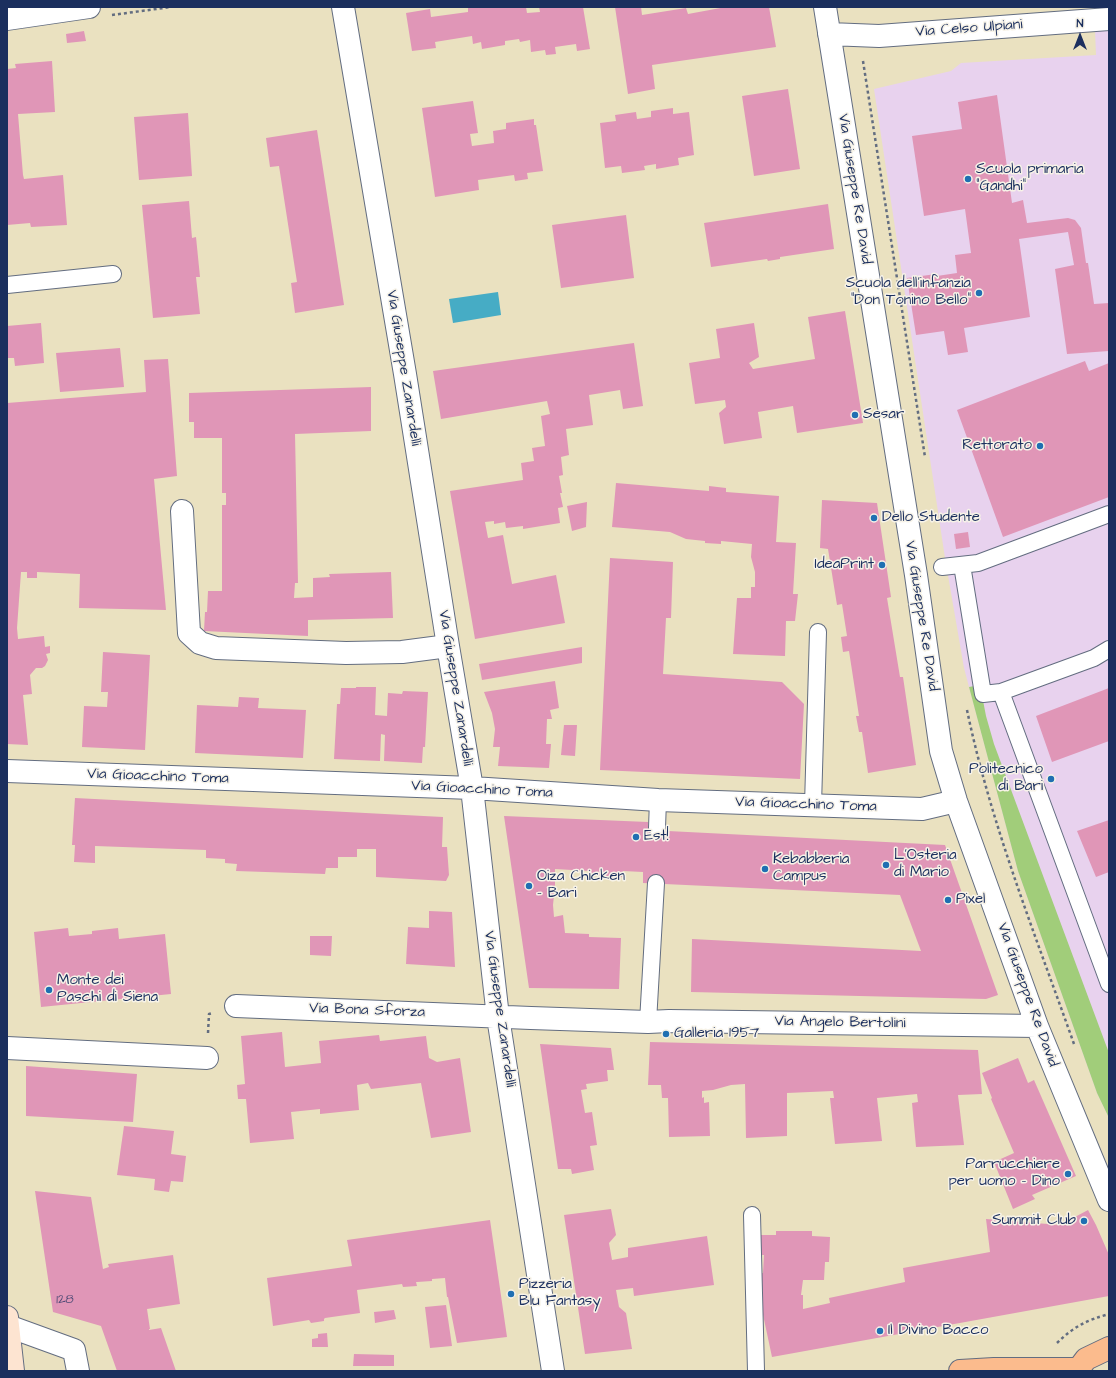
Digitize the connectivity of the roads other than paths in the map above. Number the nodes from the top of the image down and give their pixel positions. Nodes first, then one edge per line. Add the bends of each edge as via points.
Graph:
1 (89, 7) edge
2 (343, 7) edge
3 (825, 7) edge
4 (7, 19) edge
5 (1109, 19) edge
6 (829, 34) junction
7 (113, 274) dead end
8 (7, 285) edge
9 (182, 511) dead end
10 (1109, 514) edge
11 (962, 565) junction
12 (942, 568) dead end
13 (818, 632) dead end
14 (448, 646) junction
15 (1109, 649) edge
16 (1001, 692) junction
17 (7, 771) edge
18 (472, 788) junction
19 (658, 800) junction
20 (956, 801) junction
21 (813, 805) junction
22 (657, 828) dead end
23 (656, 883) dead end
24 (1109, 984) edge
25 (236, 1006) road end
26 (498, 1017) junction
27 (648, 1022) junction
28 (1037, 1026) junction
29 (7, 1048) edge
30 (207, 1058) road end
31 (1109, 1200) edge
32 (752, 1215) dead end
33 (8, 1335) edge
34 (1109, 1348) edge
35 (1077, 1370) edge
36 (13, 1371) edge
37 (78, 1371) edge
38 (553, 1371) edge
39 (756, 1371) edge
40 (960, 1371) edge

1 - 4 street
2 - 14 street, Via Giuseppe Zanardelli
3 - 6 street, Via Giuseppe Re David
5 - 6 street, Via Celso Ulpiani via 879,36
6 - 20 street, Via Giuseppe Re David via 916,575 941,751
7 - 8 lane
9 - 14 street via 189,633 200,643 216,648 346,653 402,652
10 - 11 lane via 978,562
11 - 12 lane
11 - 16 lane via 983,694
13 - 21 lane
14 - 18 street, Via Giuseppe Zanardelli
15 - 16 lane via 1094,658
16 - 24 lane
17 - 18 street, Via Gioacchino Toma
18 - 19 street, Via Gioacchino Toma
18 - 26 street, Via Giuseppe Zanardelli
19 - 21 street, Via Gioacchino Toma
19 - 22 lane
20 - 21 street, Via Gioacchino Toma via 922,809
20 - 28 street, Via Giuseppe Re David
23 - 27 lane
25 - 26 street, Via Bona Sforza
26 - 27 street, Via Angelo Bertolini
26 - 38 street, Via Giuseppe Zanardelli
27 - 28 street, Via Angelo Bertolini
28 - 31 street, Via Giuseppe Re David
29 - 30 street
32 - 39 lane
33 - 36 main road
33 - 37 street via 74,1350
34 - 35 main road via 1086,1359
35 - 40 main road

